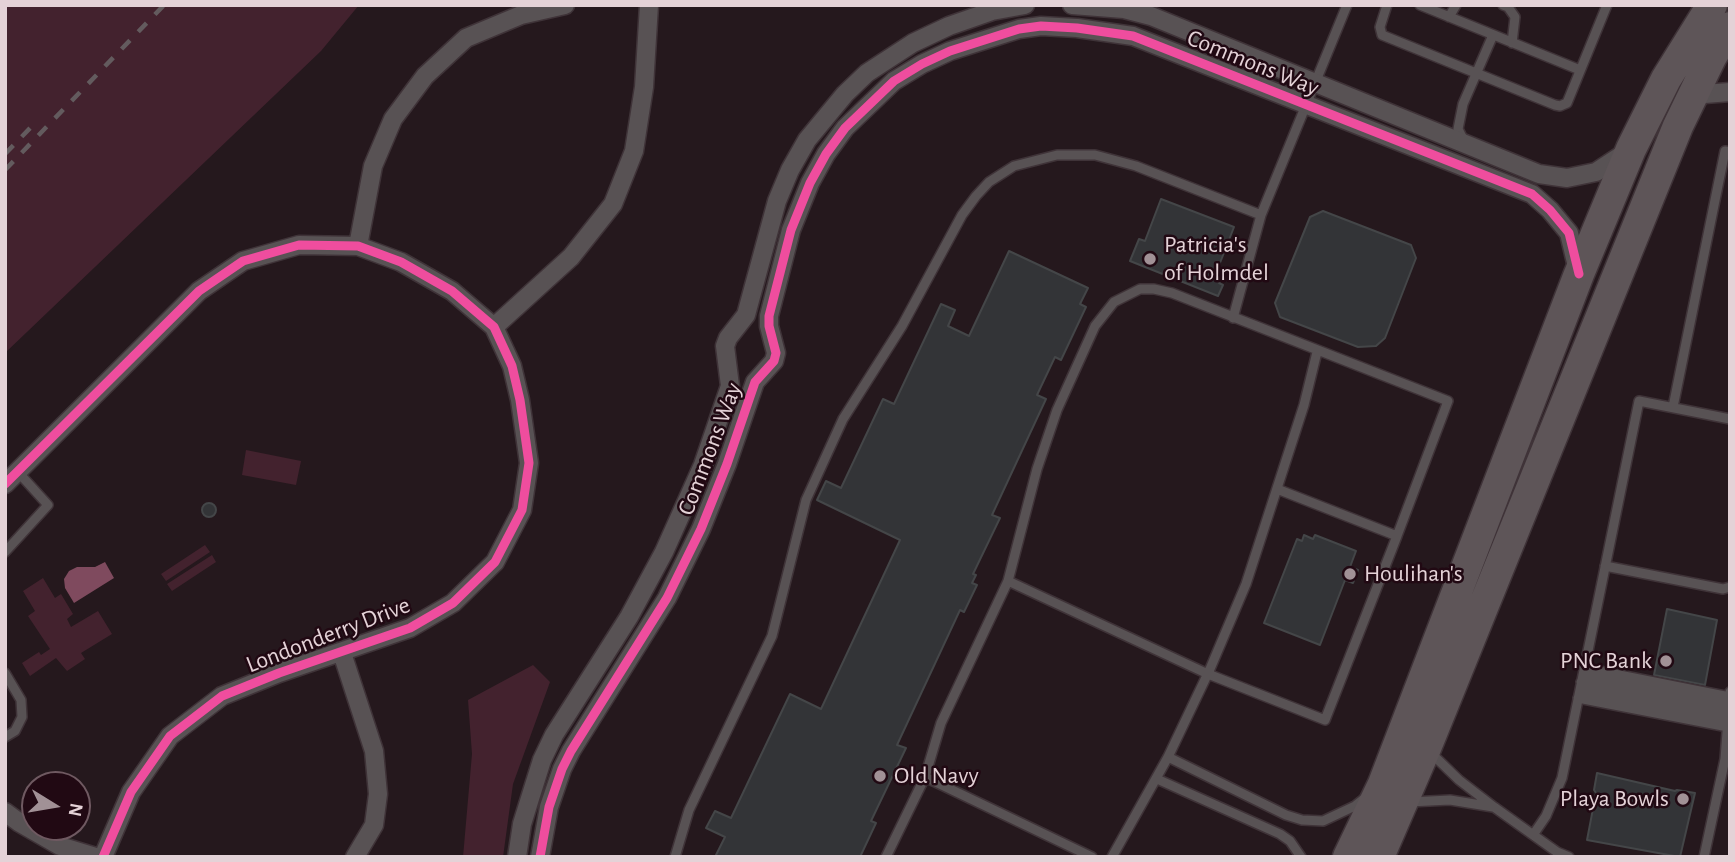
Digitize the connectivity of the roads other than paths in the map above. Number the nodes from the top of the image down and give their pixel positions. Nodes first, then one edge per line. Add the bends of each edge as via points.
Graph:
1 (565, 5) edge
2 (649, 5) edge
3 (1073, 5) edge
4 (1347, 5) edge
5 (1387, 5) edge
6 (1420, 5) edge
7 (1456, 5) edge
8 (1503, 5) edge
9 (1607, 5) edge
10 (1712, 5) edge
11 (1012, 6) edge
12 (1153, 11) edge
13 (1449, 17) junction
14 (1730, 27) edge
15 (1014, 30) junction
16 (1493, 35) junction
17 (1512, 43) junction
18 (1580, 70) junction
19 (1476, 73) junction
20 (1315, 83) junction
21 (1730, 92) edge
22 (1692, 95) junction
23 (1306, 106) junction
24 (1466, 144) junction
25 (1631, 149) junction
26 (1730, 152) edge
27 (1261, 215) junction
28 (358, 246) junction
29 (1579, 274) junction
30 (1233, 318) junction
31 (494, 327) junction
32 (1317, 352) junction
33 (1674, 408) junction
34 (1730, 419) edge
35 (11, 478) edge
36 (1278, 489) junction
37 (1397, 536) junction
38 (5, 552) edge
39 (1605, 566) junction
40 (1008, 580) junction
41 (1730, 587) edge
42 (342, 653) junction
43 (5, 673) edge
44 (1208, 674) junction
45 (1581, 682) junction
46 (1730, 694) edge
47 (1729, 703) edge
48 (1729, 718) edge
49 (5, 737) edge
50 (1426, 748) junction
51 (1168, 757) junction
52 (925, 777) junction
53 (1157, 779) junction
54 (1393, 793) junction
55 (1494, 807) junction
56 (5, 812) edge
57 (1533, 835) junction
58 (96, 857) edge
59 (103, 857) edge
60 (355, 857) edge
61 (517, 857) edge
62 (540, 857) edge
63 (675, 857) edge
64 (886, 857) edge
65 (1092, 857) edge
66 (1112, 857) edge
67 (1301, 857) edge
68 (1348, 857) edge
69 (1379, 857) edge
70 (1569, 857) edge
71 (1704, 857) edge

1 - 28 street via 521,15 466,38 425,76 393,119 373,166
2 - 31 street via 634,151 613,204 571,257
3 - 12 street, Commons Way
4 - 20 lane
5 - 19 lane via 1382,35
6 - 13 lane
7 - 13 lane
8 - 17 lane via 1516,17
9 - 18 lane
10 - 25 highway via 1666,79
11 - 15 street
11 - 61 street, Commons Way via 913,43 867,73 825,117 796,160 768,227 746,315 725,346 730,386 702,465 629,617 542,760
12 - 20 street, Commons Way
13 - 16 lane
14 - 22 highway
15 - 23 street, Commons Way via 1077,27 1133,36
15 - 62 street, Commons Way via 950,51 894,82 845,128 826,154 791,230 769,320 774,361 755,382 701,530 667,598 562,769
16 - 17 lane
16 - 19 lane
17 - 18 lane
18 - 19 lane via 1567,103 1560,106
19 - 24 lane via 1459,117 1458,129
20 - 23 lane
20 - 24 street, Commons Way
21 - 22 street
22 - 50 highway
23 - 27 lane
23 - 29 street, Commons Way via 1532,194 1569,233
24 - 25 street, Commons Way via 1539,174 1567,178 1596,172
25 - 29 highway
26 - 33 lane via 1725,151
27 - 30 lane
27 - 63 lane via 1136,166 1095,155 1057,155 1014,166 976,196 843,419 811,489 772,636 690,810
28 - 31 street, Londonderry Drive via 401,262 452,291
28 - 35 street, Londonderry Drive via 299,245 243,261 199,291
29 - 54 highway
30 - 32 lane
30 - 40 lane via 1154,289 1128,294 1103,314 1057,410
31 - 42 street, Londonderry Drive via 512,366 520,400 529,463 522,510 495,562 453,603 410,628
32 - 36 lane
32 - 37 lane via 1448,401
33 - 34 lane
33 - 39 lane via 1639,401
35 - 38 lane via 48,505
36 - 37 lane
36 - 44 lane via 1246,584
37 - 44 lane via 1325,720
39 - 41 lane
39 - 45 lane
40 - 44 lane
40 - 52 lane via 941,723
42 - 59 street, Londonderry Drive via 222,696 170,736 131,792
42 - 60 street via 374,751 378,794 374,825
43 - 49 lane via 21,700 22,717 15,731
44 - 51 lane
45 - 46 lane
45 - 47 lane
45 - 48 lane
45 - 48 lane
45 - 57 lane via 1562,778
46 - 47 lane
47 - 48 lane
48 - 71 lane
50 - 54 highway
50 - 55 lane
51 - 53 lane
51 - 54 lane via 1302,820 1323,821
52 - 64 lane
52 - 65 lane
53 - 66 lane
53 - 67 lane via 1280,834
54 - 55 lane
54 - 68 highway
54 - 69 highway
55 - 57 lane
56 - 58 street via 60,846
57 - 70 lane

